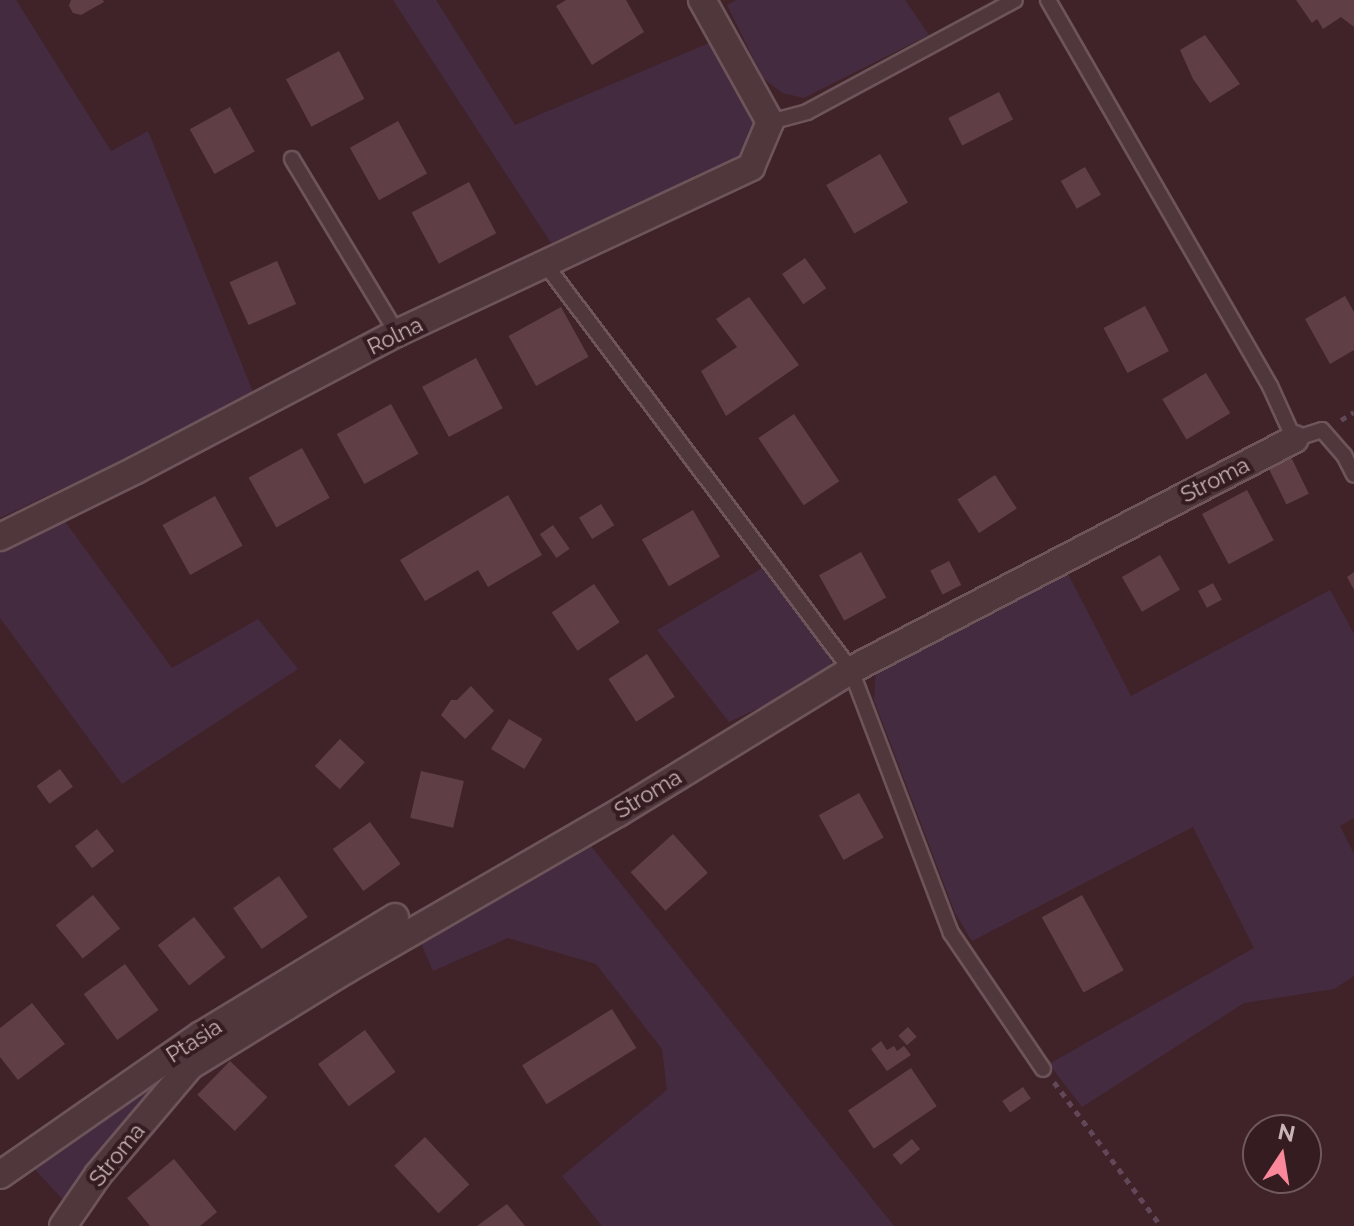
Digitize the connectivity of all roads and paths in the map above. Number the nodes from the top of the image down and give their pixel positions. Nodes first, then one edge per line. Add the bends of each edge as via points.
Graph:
1 (702, 0) edge
2 (1015, 0) edge
3 (1048, 0) edge
4 (770, 122) junction
5 (292, 159) dead end
6 (546, 265) junction
7 (397, 333) junction
8 (1294, 439) junction
9 (1354, 475) edge
10 (0, 537) edge
11 (851, 670) junction
12 (395, 917) dead end
13 (274, 1003) junction
14 (1043, 1069) joint
15 (0, 1175) edge
16 (63, 1226) edge
17 (1161, 1226) edge

1 - 4 street
2 - 4 lane via 807,112
3 - 8 lane via 1270,386
4 - 6 street, Rolna via 751,167
5 - 7 lane
6 - 7 street, Rolna
6 - 11 lane
7 - 10 street, Rolna
8 - 9 lane via 1322,430
8 - 11 street, Stroma
11 - 13 street, Stroma via 618,813
11 - 14 lane via 951,933
12 - 13 street, Ptasia
13 - 15 street, Ptasia via 201,1035
13 - 16 street, Stroma via 190,1066 98,1175
14 - 17 path

